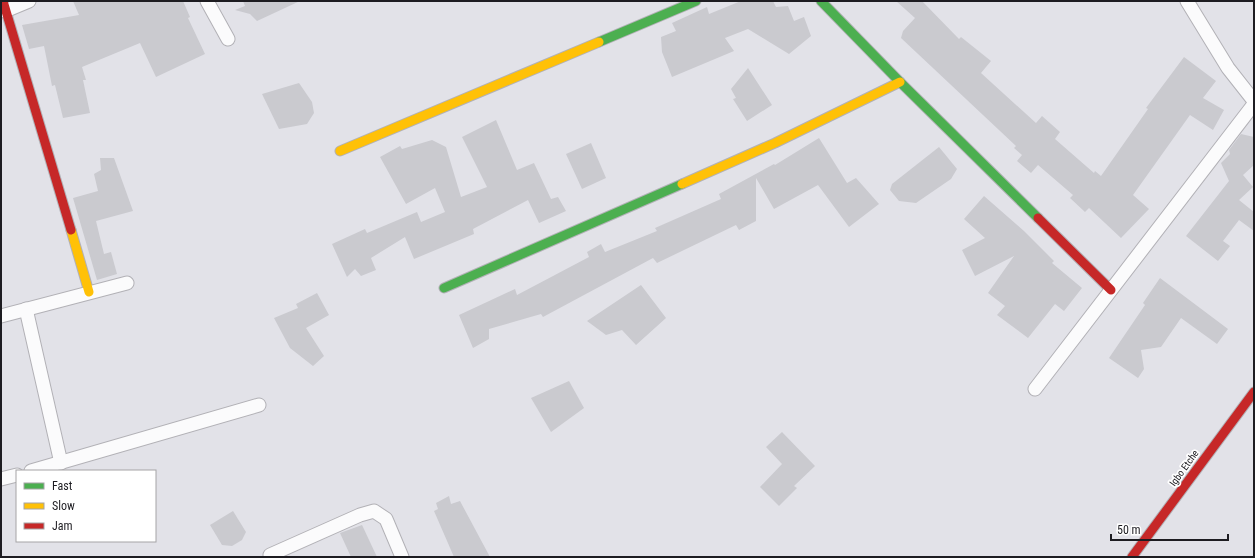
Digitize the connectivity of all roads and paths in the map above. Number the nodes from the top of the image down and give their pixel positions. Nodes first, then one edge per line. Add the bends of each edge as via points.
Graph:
1 (29, 1) edge
2 (207, 1) edge
3 (696, 1) edge
4 (821, 1) edge
5 (1187, 1) edge
6 (4, 6) edge
7 (228, 39) dead end
8 (900, 82) junction
9 (1254, 100) edge
10 (1254, 104) edge
11 (340, 151) dead end
12 (127, 283) dead end
13 (444, 288) dead end
14 (1111, 290) junction
15 (89, 292) junction
16 (26, 309) junction
17 (1, 316) edge
18 (1035, 389) dead end
19 (1254, 392) edge
20 (259, 405) dead end
21 (61, 463) junction
22 (35, 470) edge
23 (16, 475) edge
24 (1, 479) edge
25 (270, 555) dead end
26 (402, 557) edge
27 (1132, 557) edge

1 - 6 street
2 - 7 street
3 - 11 street
4 - 8 street
5 - 9 street via 1228,68
6 - 15 street
8 - 13 street via 775,143
8 - 14 street
10 - 14 street
12 - 15 street
14 - 18 street
15 - 16 street
16 - 17 street
16 - 21 street
19 - 27 street, Igbo Etche
20 - 21 street
21 - 22 street
23 - 24 street
25 - 26 street via 374,511 386,519

